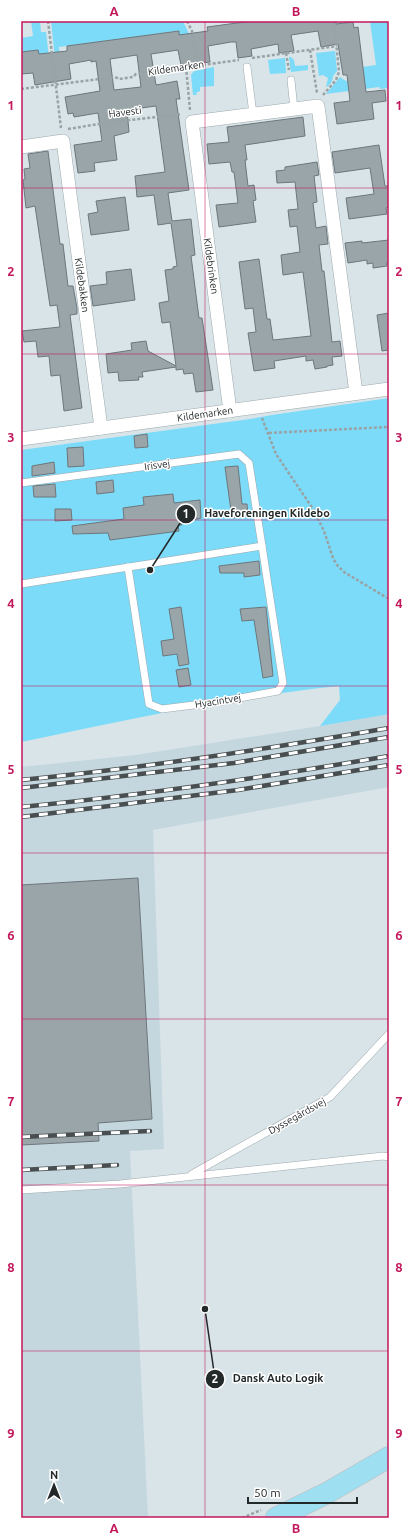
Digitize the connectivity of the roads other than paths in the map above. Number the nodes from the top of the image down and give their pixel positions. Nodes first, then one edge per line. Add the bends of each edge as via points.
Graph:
1 (247, 67) dead end
2 (291, 80) road end
3 (294, 109) junction
4 (253, 114) junction
5 (21, 147) edge
6 (389, 389) edge
7 (356, 393) junction
8 (230, 411) junction
9 (101, 428) junction
10 (21, 439) edge
11 (21, 483) edge
12 (255, 503) joint
13 (262, 546) junction
14 (128, 566) junction
15 (21, 584) edge
16 (389, 1034) edge
17 (389, 1157) edge
18 (188, 1176) junction
19 (21, 1190) edge
20 (389, 1457) edge
21 (276, 1518) edge

1 - 4 lane
2 - 3 lane
3 - 4 street
3 - 7 street via 318,106
4 - 8 street, Kildebrinken via 191,118
5 - 9 street, Kildebakken via 62,136
6 - 7 street, Kildemarken
7 - 8 street, Kildemarken
8 - 9 street, Kildemarken
9 - 10 street, Kildemarken
11 - 12 lane, Irisvej via 238,454 249,463
12 - 13 lane, Hyacintvej
13 - 14 lane
13 - 14 lane, Hyacintvej via 283,683 278,691 218,702 162,709 149,704
14 - 15 lane
16 - 18 lane, Dyssegårdsvej via 330,1097
17 - 18 lane, Dyssegårdsvej
18 - 19 lane, Dyssegårdsvej via 120,1184
20 - 21 main road

